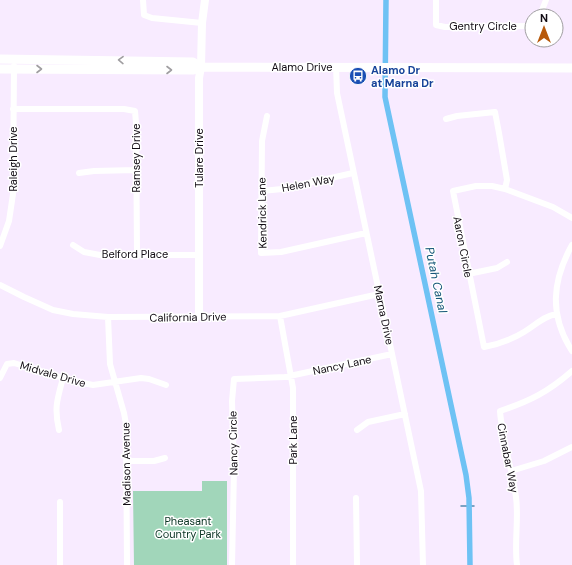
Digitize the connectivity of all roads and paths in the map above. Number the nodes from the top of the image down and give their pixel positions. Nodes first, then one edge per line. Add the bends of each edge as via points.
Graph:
1 (143, 0) edge
2 (205, 0) edge
3 (436, 0) edge
4 (202, 23) junction
5 (524, 26) edge
6 (0, 59) edge
7 (14, 59) junction
8 (336, 66) junction
9 (201, 67) junction
10 (572, 68) edge
11 (0, 69) edge
12 (14, 69) junction
13 (13, 109) junction
14 (267, 116) dead end
15 (446, 120) dead end
16 (136, 170) junction
17 (79, 174) dead end
18 (353, 174) junction
19 (505, 189) junction
20 (262, 191) junction
21 (572, 218) edge
22 (366, 233) junction
23 (73, 245) dead end
24 (572, 245) edge
25 (0, 246) edge
26 (137, 254) junction
27 (199, 254) junction
28 (507, 262) dead end
29 (468, 274) junction
30 (0, 285) edge
31 (379, 294) junction
32 (556, 314) junction
33 (199, 316) junction
34 (280, 316) junction
35 (108, 317) junction
36 (572, 351) edge
37 (392, 354) junction
38 (572, 371) edge
39 (292, 376) junction
40 (0, 378) edge
41 (63, 378) junction
42 (114, 382) junction
43 (166, 385) dead end
44 (405, 414) junction
45 (59, 430) dead end
46 (358, 430) dead end
47 (572, 447) edge
48 (165, 458) dead end
49 (126, 461) junction
50 (511, 471) junction
51 (356, 498) dead end
52 (60, 502) dead end
53 (60, 565) edge
54 (127, 565) edge
55 (232, 565) edge
56 (293, 565) edge
57 (356, 565) edge
58 (423, 565) edge
59 (517, 565) edge

1 - 4 street via 144,15
2 - 4 street, Tulare Drive
3 - 5 street, Gentry Circle via 436,25
4 - 9 street, Tulare Drive
6 - 7 main road, Alamo Drive
9 -> 7 main road, Alamo Drive via 193,62
7 - 12 street, Raleigh Drive
8 - 9 main road, Alamo Drive
8 - 10 main road, Alamo Drive
8 - 18 street, Marna Drive via 337,93
12 -> 9 main road, Alamo Drive via 193,70
9 - 27 street, Tulare Drive
11 - 12 main road, Alamo Drive
12 - 13 street, Raleigh Drive
13 - 16 street, Ramsey Drive via 135,111
13 - 25 street, Raleigh Drive via 13,194 9,221
14 - 20 street, Kendrick Lane via 262,141
15 - 19 street via 457,116 495,112 507,180
16 - 17 street
16 - 26 street, Ramsey Drive
18 - 20 street, Helen Way
18 - 22 street, Marna Drive
19 - 21 street, Aaron Circle via 553,207
19 - 29 street, Aaron Circle via 476,186 452,191
20 - 22 street, Kendrick Lane via 261,253 281,252
22 - 31 street, Marna Drive
23 - 26 street, Belford Place via 84,252
24 - 32 street via 558,280
26 - 27 street, Belford Place
27 - 33 street, Tulare Drive
28 - 29 street via 497,268
29 - 32 street, Aaron Circle via 484,347 504,343 538,321
30 - 35 street, California Drive via 53,310
31 - 34 street, California Drive
31 - 37 street, Marna Drive
32 - 36 street
33 - 34 street, California Drive
33 - 35 street, California Drive
34 - 39 street, Park Lane
35 - 42 street, Madison Avenue via 109,354
37 - 39 street, Nancy Lane
37 - 44 street, Marna Drive
38 - 50 street, Cinnabar Way via 537,397 500,412
39 - 55 street, Nancy Circle via 234,379
39 - 56 street, Park Lane
40 - 41 street, Midvale Drive via 7,364 14,363
41 - 42 street, Midvale Drive via 93,385
41 - 45 street via 56,405
42 - 43 street, Midvale Drive via 141,378
42 - 49 street, Madison Avenue via 126,424
44 - 46 street via 368,422
44 - 58 street, Marna Drive via 421,491
47 - 50 street via 544,461
48 - 49 street via 154,461
49 - 54 street, Madison Avenue
50 - 59 street, Cinnabar Way via 516,498
51 - 57 street
52 - 53 street

